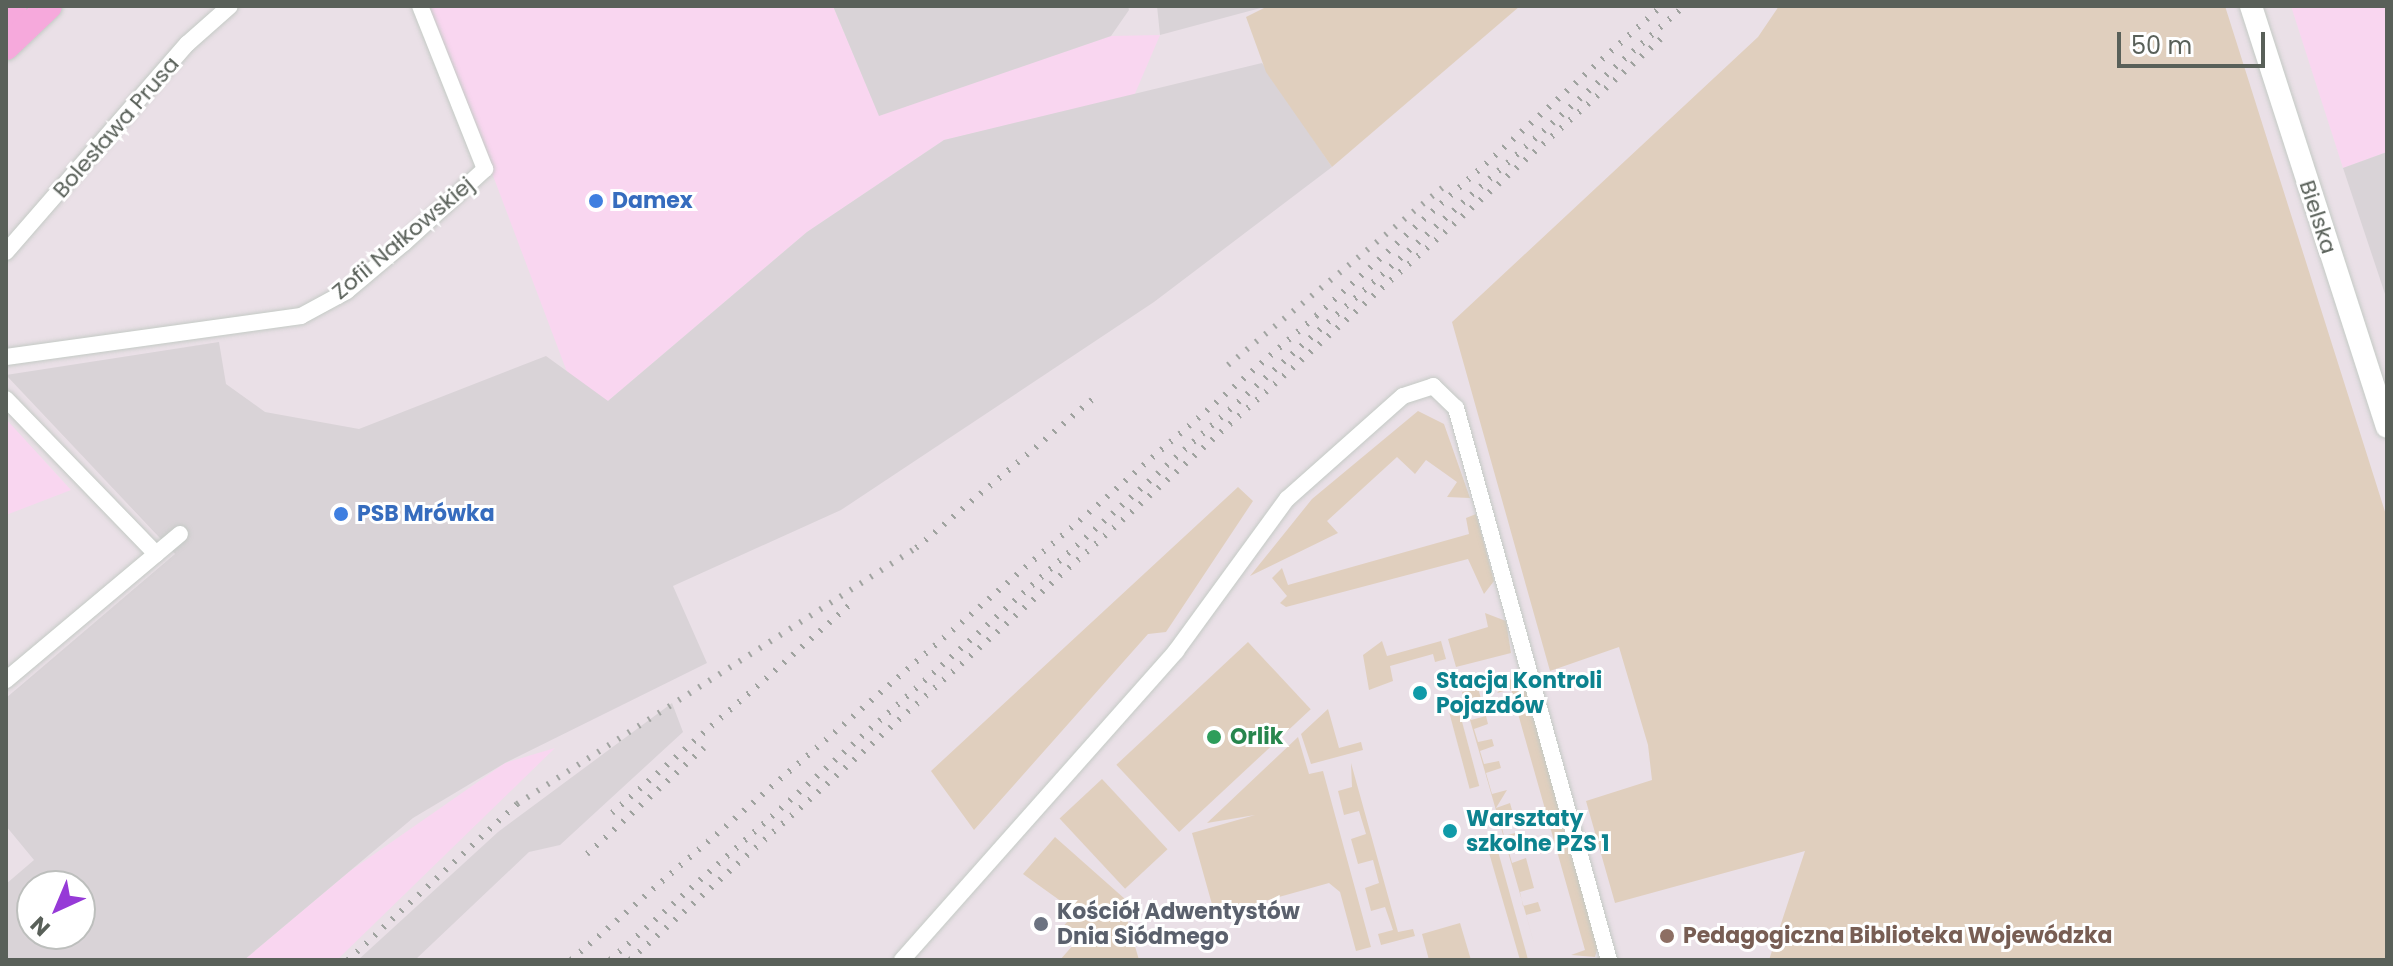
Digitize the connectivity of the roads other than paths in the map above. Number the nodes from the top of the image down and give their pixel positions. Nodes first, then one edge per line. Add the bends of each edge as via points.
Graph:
1 (14, 6) edge
2 (49, 6) edge
3 (230, 6) edge
4 (420, 6) edge
5 (2251, 6) edge
6 (6, 14) edge
7 (6, 47) edge
8 (6, 252) edge
9 (6, 357) edge
10 (6, 399) edge
11 (2387, 427) edge
12 (180, 534) dead end
13 (156, 554) junction
14 (6, 680) edge
15 (902, 960) edge
16 (1609, 960) edge

1 - 6 main road
2 - 7 main road
3 - 8 street, Bolesława Prusa via 187,44
4 - 9 street, Zofii Nałkowskiej via 485,169 347,291 301,316
5 - 11 main road, Bielska
10 - 13 street
12 - 13 street
13 - 14 street
15 - 16 street via 1176,651 1287,499 1403,396 1433,386 1456,408

